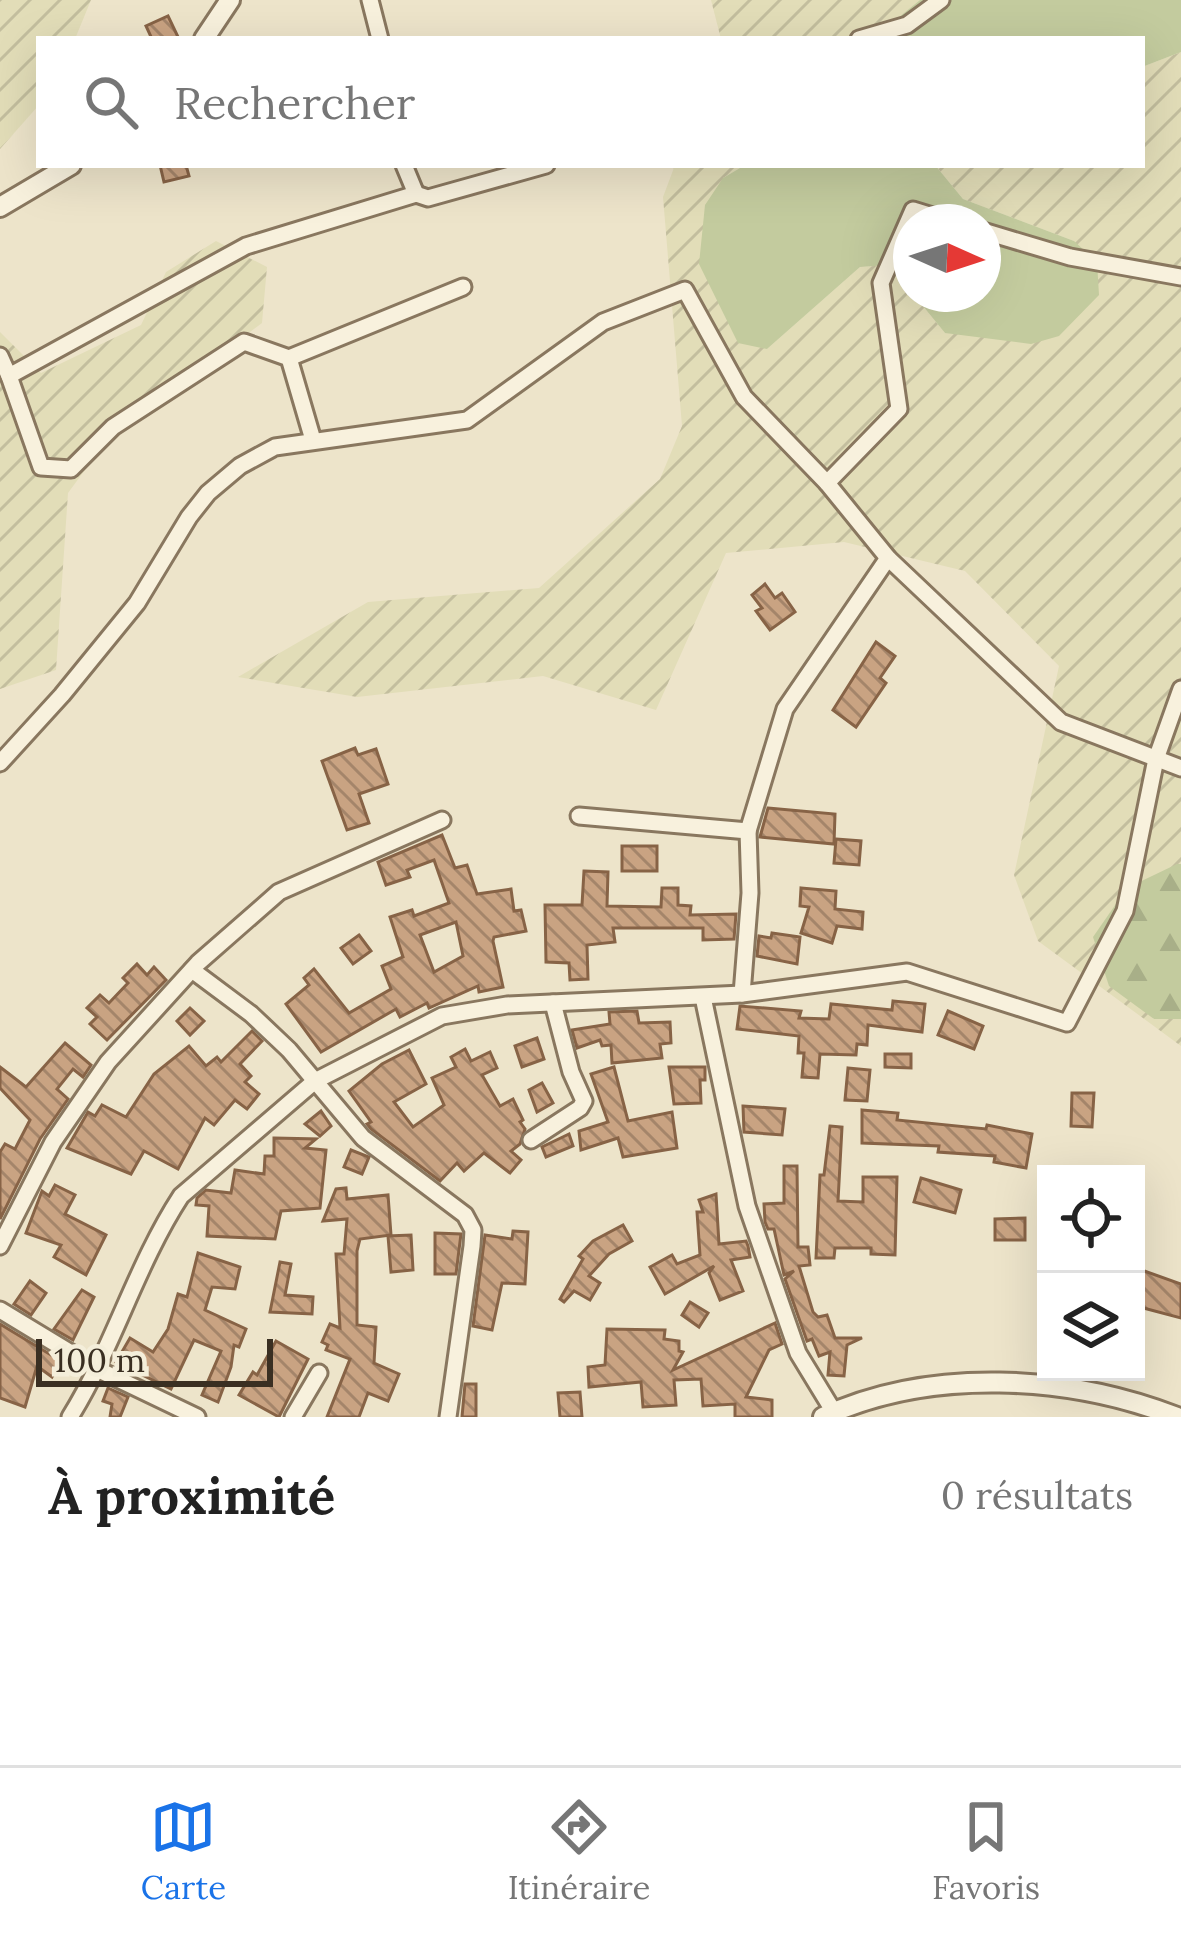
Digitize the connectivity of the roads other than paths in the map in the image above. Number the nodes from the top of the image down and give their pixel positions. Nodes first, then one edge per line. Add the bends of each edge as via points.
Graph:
1 (230, 0) edge
2 (370, 0) edge
3 (941, 0) edge
4 (205, 36) edge
5 (379, 36) edge
6 (871, 36) edge
7 (66, 168) edge
8 (405, 168) edge
9 (534, 168) edge
10 (416, 194) junction
11 (0, 207) edge
12 (1001, 236) edge
13 (893, 254) edge
14 (1181, 277) edge
15 (463, 287) dead end
16 (0, 356) edge
17 (289, 358) junction
18 (9, 376) junction
19 (313, 440) junction
20 (827, 482) junction
21 (888, 558) junction
22 (1181, 689) edge
23 (1156, 758) junction
24 (0, 763) edge
25 (1181, 768) edge
26 (579, 816) dead end
27 (442, 820) dead end
28 (748, 831) junction
29 (192, 970) junction
30 (742, 994) junction
31 (703, 997) junction
32 (553, 1003) junction
33 (315, 1081) junction
34 (531, 1140) dead end
35 (0, 1246) edge
36 (0, 1310) edge
37 (99, 1370) junction
38 (319, 1372) dead end
39 (829, 1414) edge
40 (70, 1417) edge
41 (197, 1417) edge
42 (293, 1417) edge
43 (448, 1417) edge
44 (1177, 1417) edge

1 - 4 street
2 - 5 street
3 - 6 street via 908,26
7 - 11 street
8 - 10 street
9 - 10 street via 428,198
10 - 18 street via 246,246
12 - 14 street
13 - 20 street via 880,283 899,409
15 - 17 street
16 - 18 street
17 - 18 street via 244,342 113,427 70,469 41,467
17 - 19 street
19 - 20 street via 467,419 603,322 685,290 744,397
19 - 24 street via 274,447 208,493 137,603
20 - 21 street
21 - 23 street via 1061,722
21 - 28 street via 785,710
22 - 23 street
23 - 25 street
23 - 30 street via 1125,910 1066,1023 907,972
26 - 28 street
27 - 29 street via 279,892
28 - 30 street
29 - 33 street via 251,1014
29 - 35 street via 75,1110
30 - 31 street
31 - 32 street
31 - 39 street via 747,1205 798,1353
32 - 33 street via 442,1016
32 - 34 street via 584,1101
33 - 37 street via 181,1196
33 - 43 street via 363,1138 465,1215 473,1230
36 - 37 street
37 - 40 street
37 - 41 street
38 - 42 street
39 - 44 street via 887,1396 999,1382 1119,1398

